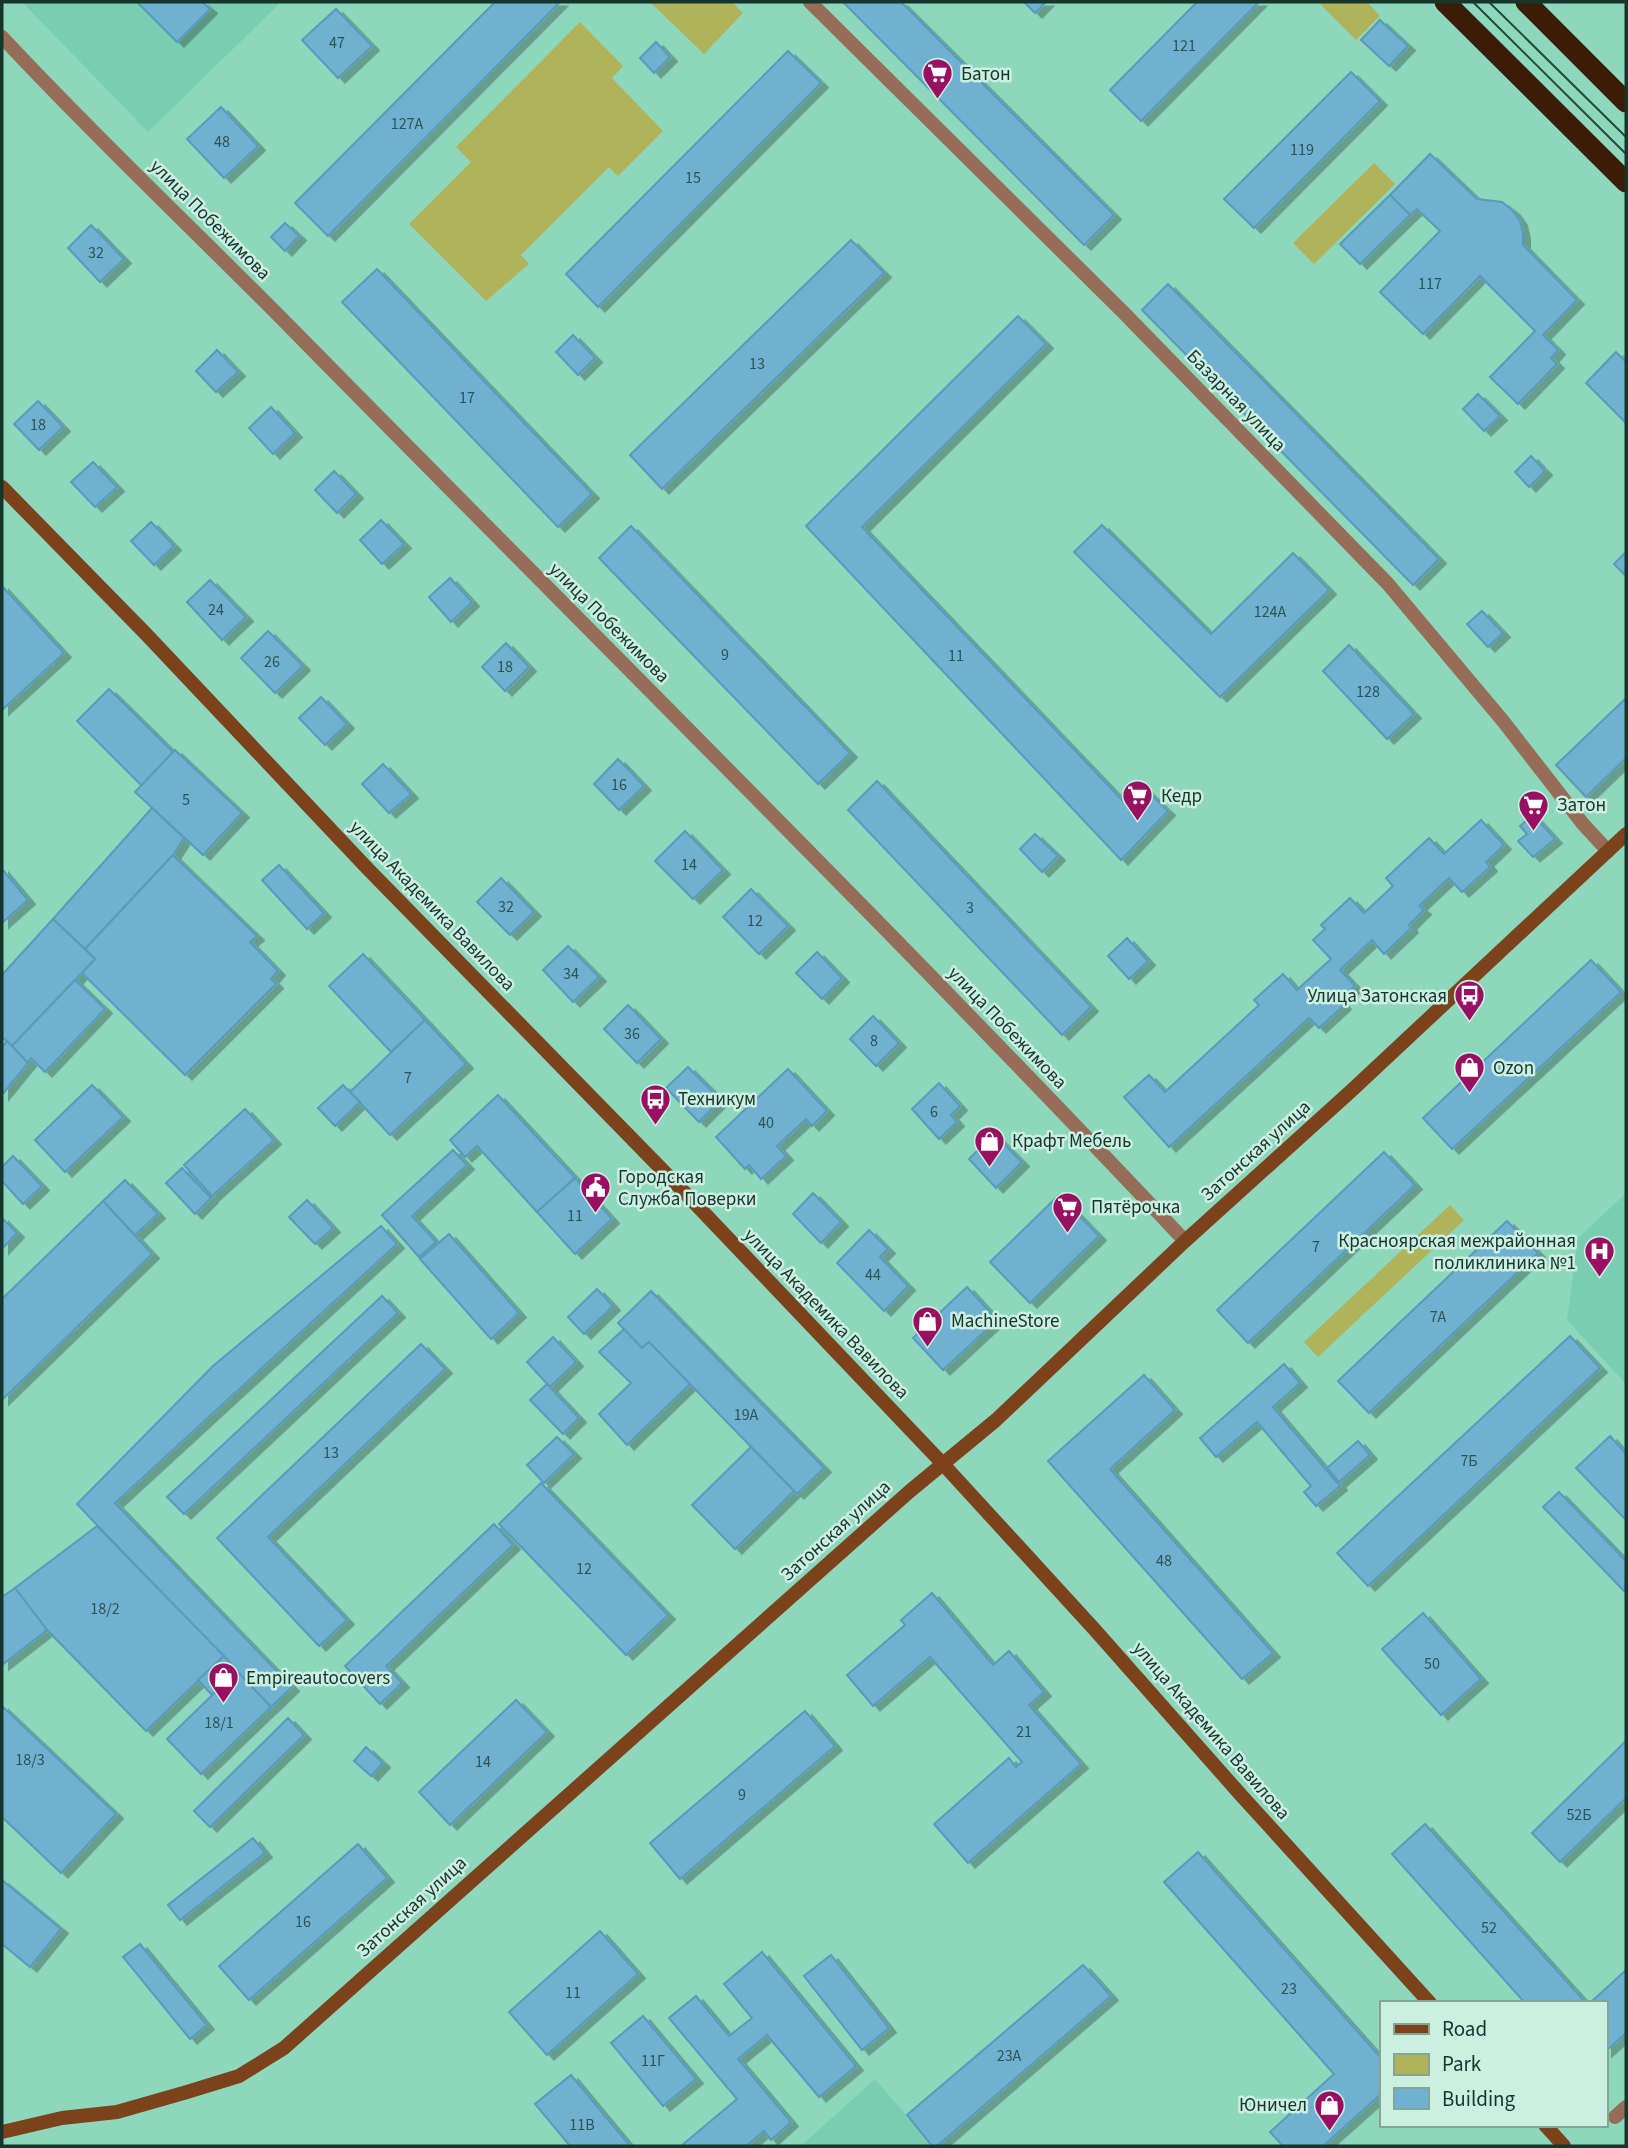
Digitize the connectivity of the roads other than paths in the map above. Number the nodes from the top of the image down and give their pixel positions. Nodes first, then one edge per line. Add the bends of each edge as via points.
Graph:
1 (810, 2) edge
2 (1445, 2) edge
3 (1526, 2) edge
4 (2, 37) edge
5 (1626, 102) edge
6 (1626, 182) edge
7 (2, 487) edge
8 (1626, 834) edge
9 (1608, 851) junction
10 (1185, 1241) junction
11 (943, 1464) junction
12 (1428, 2001) edge
13 (1547, 2127) edge
14 (2, 2132) edge
15 (1564, 2146) edge

1 - 9 street, Базарная улица via 1124,313 1388,584
2 - 6 highway
3 - 5 highway
4 - 10 street, улица Побежимова via 626,666
7 - 11 street, улица Академика Вавилова
8 - 9 street, Затонская улица
9 - 10 street, Затонская улица
10 - 11 street, Затонская улица via 996,1420
11 - 12 street, улица Академика Вавилова
11 - 14 street, Затонская улица via 284,2048 239,2076 187,2092 117,2112
13 - 15 street

